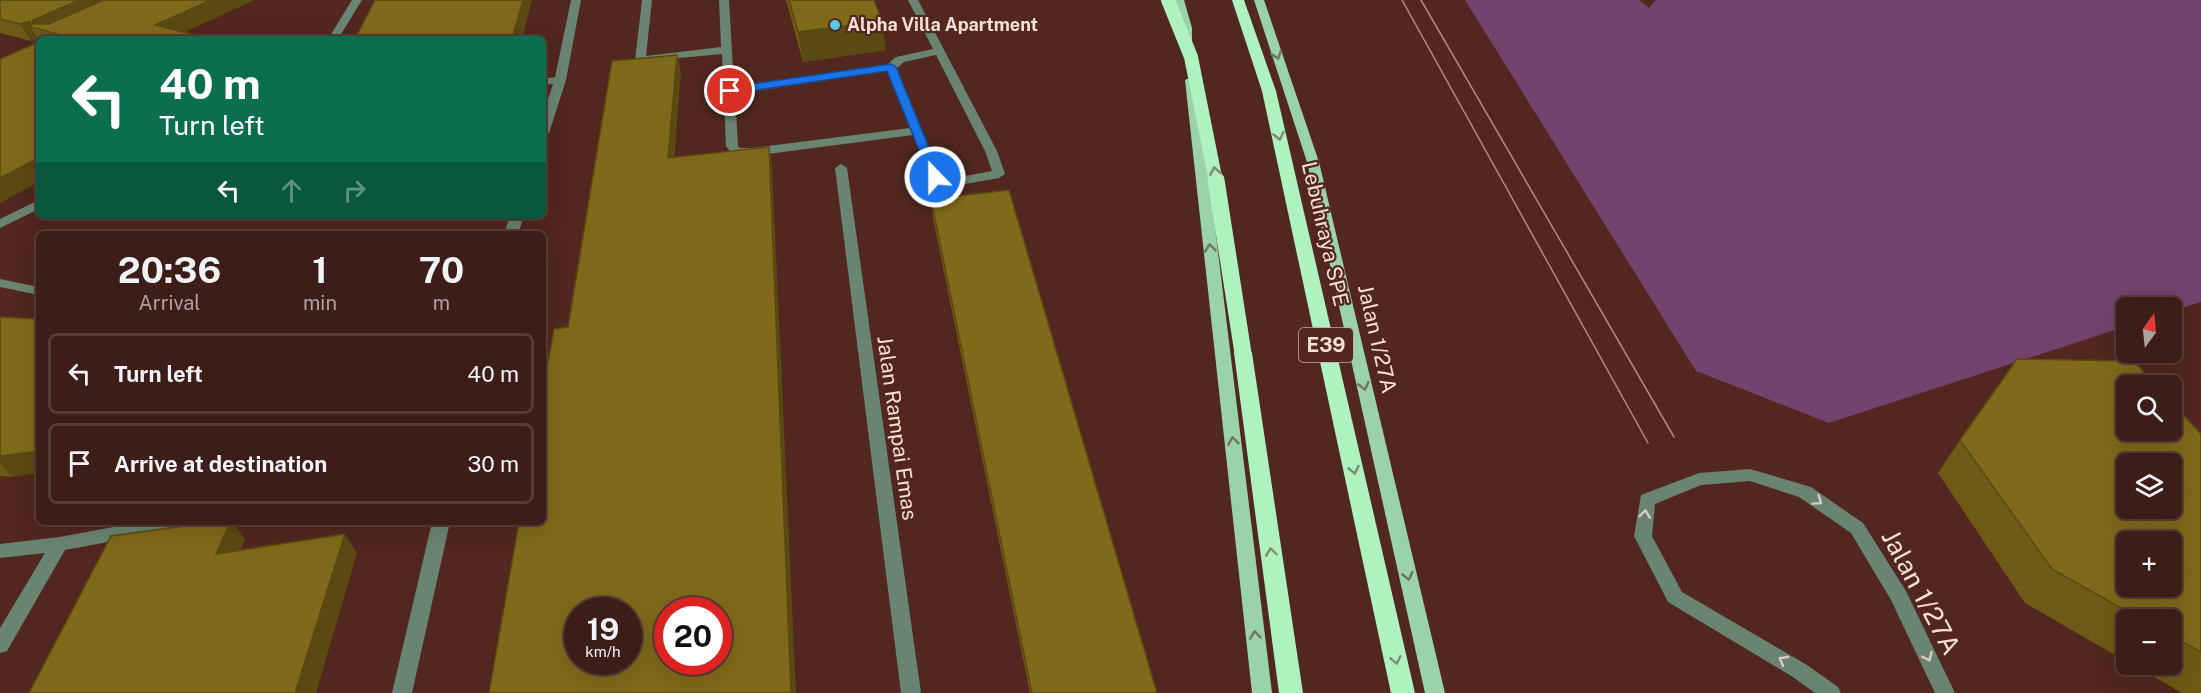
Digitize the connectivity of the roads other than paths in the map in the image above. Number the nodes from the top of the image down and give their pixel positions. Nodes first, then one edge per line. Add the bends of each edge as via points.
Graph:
1 (357, 0) edge
2 (576, 0) edge
3 (647, 0) edge
4 (724, 0) edge
5 (913, 0) edge
6 (1168, 0) edge
7 (1179, 0) edge
8 (1238, 0) edge
9 (1259, 0) edge
10 (335, 36) edge
11 (725, 50) junction
12 (939, 51) junction
13 (891, 67) junction
14 (560, 80) junction
15 (546, 82) edge
16 (730, 91) junction
17 (546, 124) edge
18 (917, 131) junction
19 (841, 168) dead end
20 (36, 206) edge
21 (0, 224) edge
22 (0, 282) edge
23 (36, 290) edge
24 (162, 525) edge
25 (440, 525) edge
26 (59, 544) junction
27 (0, 551) edge
28 (0, 645) edge
29 (402, 693) edge
30 (910, 693) edge
31 (1262, 693) edge
32 (1291, 693) edge
33 (1403, 693) edge
34 (1435, 693) edge
35 (1831, 693) edge
36 (1945, 693) edge

1 - 10 street
2 - 14 street
3 - 11 street via 640,60
4 - 11 street
5 - 12 street
32 -> 6 highway, bridge via 1224,226 1201,94
31 -> 7 main road via 1186,28
8 -> 33 highway, Lebuhraya SPE / E39 via 1269,91
9 -> 34 main road, Jalan 1/27A via 1313,162
11 - 16 street
12 - 13 street via 900,59
12 - 18 street via 999,174 940,181
13 - 16 street
13 - 18 street
14 - 15 street
14 - 17 street
16 - 18 street via 732,146 737,152
19 - 30 street, Jalan Rampai Emas
20 - 21 street
22 - 23 street
24 - 26 street
25 - 29 street
26 - 27 street
26 - 28 street
35 -> 36 street, Jalan 1/27A via 1800,670 1675,597 1642,536 1647,500 1699,479 1750,475 1805,492 1857,528 1899,596

